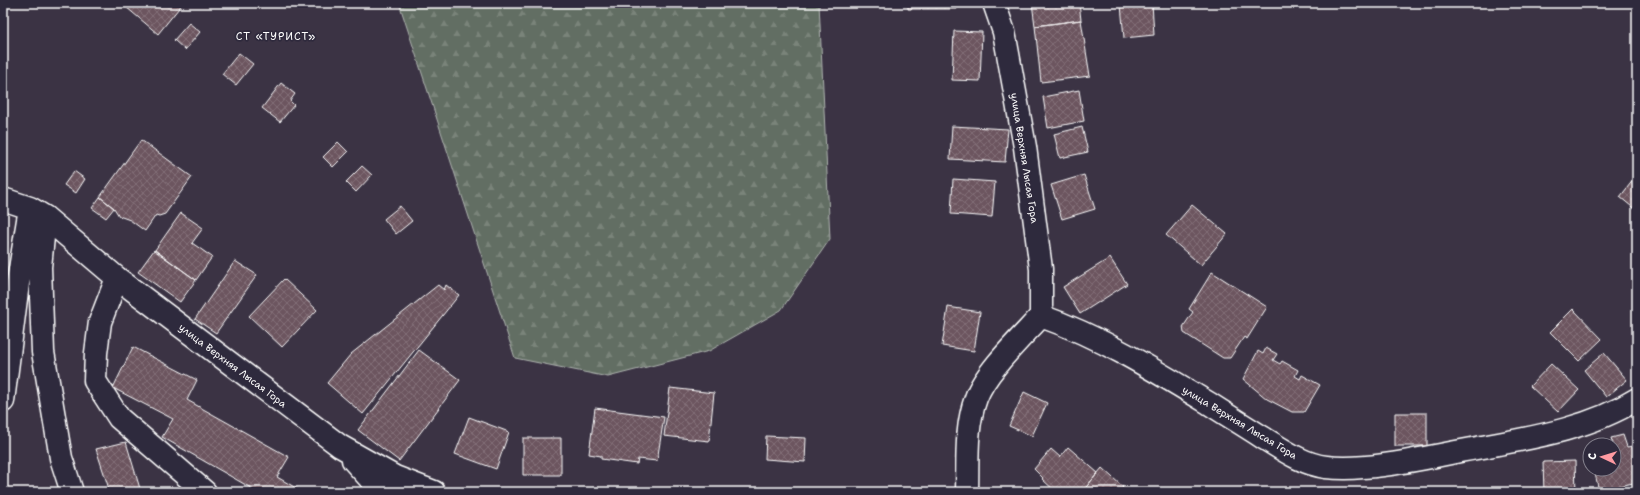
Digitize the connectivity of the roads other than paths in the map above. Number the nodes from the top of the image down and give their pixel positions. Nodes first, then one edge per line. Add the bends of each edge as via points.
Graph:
1 (994, 3) edge
2 (3, 199) edge
3 (37, 213) junction
4 (117, 278) junction
5 (1041, 316) junction
6 (6, 355) edge
7 (1637, 399) edge
8 (3, 401) edge
9 (340, 446) junction
10 (72, 492) edge
11 (205, 492) edge
12 (382, 492) edge
13 (434, 492) edge
14 (967, 492) edge

1 - 5 street, улица Верхняя Лысая Гора via 1004,32 1025,147 1041,268
2 - 3 street, улица Верхняя Лысая Гора
3 - 4 street, улица Верхняя Лысая Гора
3 - 6 street via 19,275
3 - 10 street via 43,352 61,458
4 - 9 street, улица Верхняя Лысая Гора
4 - 11 street via 100,322 95,382 119,418
5 - 7 street, улица Верхняя Лысая Гора via 1064,324 1142,363 1294,457 1325,467 1358,468 1542,436 1587,423 1622,409
5 - 14 street via 990,374 976,396 970,421
6 - 8 street
9 - 12 street
9 - 13 street, улица Верхняя Лысая Гора via 395,477

